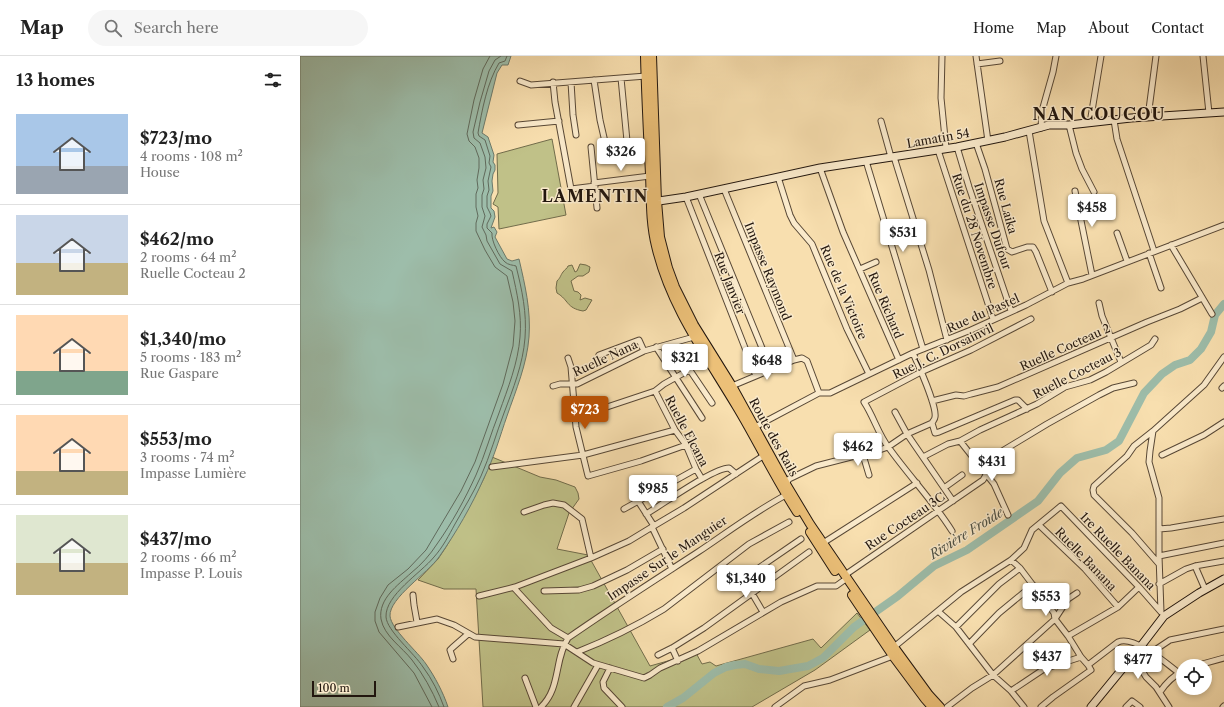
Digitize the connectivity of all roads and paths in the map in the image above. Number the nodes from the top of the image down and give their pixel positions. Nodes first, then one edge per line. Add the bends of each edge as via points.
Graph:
1 (645, 56) edge
2 (652, 56) edge
3 (942, 56) edge
4 (976, 56) edge
5 (1056, 56) edge
6 (1101, 56) edge
7 (1156, 56) edge
8 (1203, 56) edge
9 (1000, 61) dead end
10 (977, 64) junction
11 (646, 76) junction
12 (621, 78) junction
13 (594, 80) junction
14 (520, 81) dead end
15 (553, 82) junction
16 (571, 82) junction
17 (1224, 112) edge
18 (1209, 113) junction
19 (1148, 117) junction
20 (1114, 120) junction
21 (559, 121) junction
22 (881, 121) dead end
23 (1090, 123) junction
24 (518, 125) dead end
25 (1069, 125) junction
26 (1041, 128) junction
27 (1029, 130) junction
28 (576, 135) dead end
29 (988, 140) junction
30 (626, 141) dead end
31 (976, 143) junction
32 (957, 147) junction
33 (591, 148) dead end
34 (942, 149) junction
35 (608, 154) dead end
36 (893, 157) junction
37 (866, 161) junction
38 (820, 168) junction
39 (650, 176) junction
40 (778, 177) junction
41 (594, 185) junction
42 (724, 189) junction
43 (1075, 191) dead end
44 (1094, 192) dead end
45 (699, 194) junction
46 (686, 197) junction
47 (654, 201) junction
48 (597, 208) dead end
49 (1224, 225) edge
50 (1117, 233) dead end
51 (1171, 245) junction
52 (1152, 252) junction
53 (1127, 261) junction
54 (876, 262) dead end
55 (860, 269) junction
56 (1092, 275) junction
57 (1068, 283) junction
58 (1160, 288) dead end
59 (1052, 292) junction
60 (1202, 298) junction
61 (1099, 303) dead end
62 (1012, 311) junction
63 (1212, 314) dead end
64 (993, 319) junction
65 (1031, 319) dead end
66 (694, 338) junction
67 (1111, 338) junction
68 (1155, 339) dead end
69 (946, 340) junction
70 (676, 343) junction
71 (656, 347) junction
72 (923, 349) junction
73 (644, 350) junction
74 (913, 354) junction
75 (600, 355) dead end
76 (1224, 357) edge
77 (568, 358) dead end
78 (794, 360) junction
79 (899, 360) junction
80 (1121, 362) junction
81 (690, 370) junction
82 (771, 370) junction
83 (921, 372) junction
84 (869, 374) junction
85 (756, 376) junction
86 (676, 378) junction
87 (1134, 383) dead end
88 (572, 385) junction
89 (553, 386) dead end
90 (732, 386) junction
91 (655, 391) junction
92 (819, 393) junction
93 (932, 401) junction
94 (712, 403) dead end
95 (1027, 409) junction
96 (895, 412) dead end
97 (574, 418) junction
98 (702, 418) dead end
99 (932, 423) junction
100 (1223, 423) edge
101 (755, 427) junction
102 (1224, 429) edge
103 (675, 430) junction
104 (1153, 431) junction
105 (907, 434) junction
106 (960, 441) junction
107 (686, 445) junction
108 (888, 447) junction
109 (583, 455) junction
110 (864, 455) junction
111 (1162, 455) dead end
112 (763, 456) junction
113 (923, 457) junction
114 (492, 467) dead end
115 (696, 469) junction
116 (736, 474) junction
117 (869, 475) dead end
118 (962, 475) dead end
119 (987, 475) junction
120 (702, 479) junction
121 (917, 483) junction
122 (786, 484) junction
123 (944, 488) junction
124 (786, 495) junction
125 (638, 501) junction
126 (953, 501) junction
127 (624, 509) dead end
128 (524, 512) dead end
129 (937, 512) junction
130 (646, 514) junction
131 (1008, 515) dead end
132 (1224, 519) edge
133 (789, 522) dead end
134 (1039, 525) junction
135 (653, 527) junction
136 (1159, 529) junction
137 (952, 531) dead end
138 (801, 539) dead end
139 (823, 543) junction
140 (1224, 544) edge
141 (663, 550) junction
142 (809, 552) dead end
143 (1159, 556) junction
144 (591, 558) junction
145 (1011, 560) junction
146 (1224, 561) edge
147 (1159, 564) junction
148 (1195, 566) junction
149 (1020, 568) junction
150 (672, 569) junction
151 (743, 578) junction
152 (844, 578) junction
153 (1224, 579) edge
154 (1159, 584) junction
155 (734, 585) dead end
156 (1033, 585) junction
157 (515, 587) junction
158 (1140, 587) junction
159 (1205, 589) junction
160 (544, 590) dead end
161 (1077, 592) dead end
162 (752, 594) junction
163 (413, 595) dead end
164 (479, 596) dead end
165 (1118, 607) junction
166 (763, 612) junction
167 (939, 612) junction
168 (1162, 614) junction
169 (1055, 619) junction
170 (417, 622) junction
171 (398, 627) dead end
172 (956, 627) junction
173 (1224, 629) edge
174 (468, 634) junction
175 (1068, 636) junction
176 (568, 638) junction
177 (564, 644) junction
178 (970, 644) junction
179 (1141, 646) junction
180 (672, 648) junction
181 (577, 652) junction
182 (894, 652) junction
183 (1152, 652) junction
184 (658, 655) dead end
185 (1133, 656) junction
186 (1081, 657) junction
187 (1224, 658) edge
188 (453, 659) dead end
189 (678, 661) junction
190 (1212, 661) edge
191 (598, 665) junction
192 (1088, 665) junction
193 (610, 668) junction
194 (1176, 669) edge
195 (993, 674) junction
196 (1176, 676) edge
197 (525, 678) dead end
198 (1011, 691) junction
199 (1160, 692) junction
200 (536, 707) edge
201 (542, 707) edge
202 (574, 707) edge
203 (622, 707) edge
204 (775, 707) edge
205 (932, 707) edge
206 (940, 707) edge
207 (947, 707) edge
208 (1024, 707) edge
209 (1041, 707) edge
210 (1091, 707) edge
211 (1126, 707) edge
212 (1140, 707) edge
213 (1169, 707) edge

1 - 11 main road, Route des Rails
2 - 47 main road, Route des Rails
3 - 34 street, Rue du 28 Novembre
4 - 10 street
5 - 26 street via 1042,111
6 - 23 street
7 - 19 street
8 - 18 street
9 - 10 street
10 - 29 street
11 - 12 street
11 - 39 main road, Route des Rails
12 - 13 street
12 - 30 street
13 - 16 street
13 - 35 street
14 - 15 street via 530,85
15 - 16 street
15 - 21 street
16 - 28 street
17 - 18 street, Lamatin 54
18 - 19 street, Lamatin 54
19 - 20 street, Lamatin 54
20 - 23 street, Lamatin 54
20 - 52 street via 1116,139
21 - 24 street
21 - 41 street via 572,188
22 - 36 street
23 - 25 street, Lamatin 54
25 - 26 street, Lamatin 54
25 - 44 street via 1082,169
26 - 27 street, Lamatin 54
27 - 29 street, Lamatin 54
27 - 57 street via 1044,221
29 - 31 street, Lamatin 54
31 - 32 street, Lamatin 54
31 - 59 street, Rue Laika via 1007,249 1012,252 1033,247
32 - 34 street, Lamatin 54
32 - 62 street, Impasse Dufour
33 - 41 street
34 - 36 street, Lamatin 54
34 - 64 street, Rue du 28 Novembre
36 - 37 street, Lamatin 54
36 - 69 street via 929,270
37 - 38 street, Lamatin 54
37 - 72 street
38 - 40 street, Lamatin 54
38 - 55 street, Rue Richard via 843,232
39 - 41 street
39 - 47 main road, Route des Rails
40 - 42 street, Lamatin 54
40 - 84 street, Rue de la Victoire via 790,215 812,244 847,329
41 - 48 street
42 - 45 street, Lamatin 54
42 - 78 street, Impasse Raymond
43 - 56 street
45 - 46 street, Lamatin 54
45 - 82 street
46 - 47 street, Lamatin 54
46 - 85 street, Rue Janvier
47 - 66 main road, Route des Rails via 656,246 662,269
47 - 90 main road, Route des Rails via 670,277 694,324
49 - 51 street, Rue du Pastel
50 - 53 street
51 - 52 street, Rue du Pastel
51 - 60 street
52 - 53 street, Rue du Pastel
52 - 58 street
53 - 56 street, Rue du Pastel
54 - 55 street
55 - 79 street, Rue Richard
56 - 57 street, Rue du Pastel
57 - 59 street, Rue du Pastel
59 - 62 street, Rue du Pastel
60 - 63 street
60 - 67 street, Ruelle Cocteau 2
61 - 67 street
62 - 64 street, Rue du Pastel
64 - 69 street, Rue du Pastel
65 - 83 street, Rue J. C. Dorsainvil
66 - 70 street, Ruelle Nana
66 - 112 main road, Route des Rails via 738,409
67 - 80 street
67 - 93 street, Ruelle Cocteau 2 via 998,387
68 - 80 street, Ruelle Cocteau 3 via 1151,345
69 - 72 street, Rue du Pastel
70 - 71 street, Ruelle Nana
70 - 81 street
71 - 73 street, Ruelle Nana
71 - 86 street
72 - 74 street, Rue du Pastel
73 - 75 street via 639,340
73 - 88 street, Ruelle Nana
74 - 79 street, Rue du Pastel
74 - 83 street
76 - 104 street via 1204,385
77 - 88 street
78 - 82 street
78 - 92 street via 802,358 806,361
79 - 84 street, Rue du Pastel
80 - 95 street, Ruelle Cocteau 3 via 1090,380 1060,390
81 - 86 street
81 - 94 street
82 - 85 street
83 - 93 street
83 - 108 street, Rue J. C. Dorsainvil via 864,402
84 - 92 street, Rue du Pastel via 830,393
85 - 90 street
86 - 91 street
86 - 98 street
87 - 119 street, Rue Cocteau 3C via 1099,395 999,453
88 - 89 street, Ruelle Nana
88 - 97 street
90 - 101 main road, Route des Rails
91 - 97 street
91 - 103 street, Ruelle Elcana
92 - 101 street, Rue du Pastel
93 - 99 street via 935,415
95 - 99 street, Ruelle Cocteau 3 via 1015,400 939,432 935,433
95 - 106 street, Ruelle Cocteau 3
96 - 105 street
97 - 109 street
99 - 105 street
100 - 102 street
100 - 111 street
101 - 122 main road, Route des Rails
103 - 107 street, Ruelle Elcana
103 - 109 street
104 - 136 street via 1149,462 1159,498
104 - 147 street via 1134,446 1093,490 1094,495
105 - 108 street
105 - 113 street
106 - 113 street, Ruelle Cocteau 3 via 948,444
106 - 119 street
107 - 109 street via 588,476
107 - 115 street, Ruelle Elcana
108 - 110 street
108 - 121 street
109 - 114 street
110 - 117 street
110 - 122 street via 816,466 789,479
112 - 116 street
112 - 124 main road, Route des Rails
113 - 123 street
115 - 120 street, Ruelle Elcana
115 - 125 street
116 - 120 street via 726,468
116 - 135 street
118 - 123 street
119 - 126 street, Rue Cocteau 3C via 984,480
119 - 131 street via 994,484
120 - 130 street
121 - 129 street
121 - 139 street
122 - 139 main road, Route des Rails
123 - 126 street
124 - 150 street, Impasse Sur le Manguier via 745,519
124 - 152 main road, Route des Rails via 825,557
125 - 127 street
125 - 130 street
126 - 129 street, Rue Cocteau 3C
128 - 144 street via 553,503 564,505 582,519
129 - 137 street
129 - 152 street, Rue Cocteau 3C
130 - 135 street
132 - 136 street
133 - 181 street via 749,544 664,609 611,639
134 - 145 street via 1032,530 1024,548
134 - 158 street, 1re Ruelle Banana via 1060,506
134 - 165 street, Ruelle Banana via 1085,569
135 - 141 street
135 - 144 street
136 - 143 street
138 - 151 street
139 - 152 main road, Route des Rails
140 - 143 street
141 - 150 street
141 - 160 street via 593,586 579,590
142 - 162 street
143 - 147 street
144 - 157 street
145 - 149 street
145 - 167 street via 961,592
146 - 148 street
147 - 154 street
148 - 154 street
148 - 159 street
149 - 156 street
149 - 172 street via 999,584
150 - 176 street, Impasse Sur le Manguier
151 - 155 street
151 - 162 street
152 - 166 street via 836,586 820,585
152 - 182 main road, Route des Rails
153 - 159 street
154 - 168 street
156 - 169 street via 1054,613
156 - 178 street via 999,613
157 - 164 street
157 - 176 street via 542,620
158 - 165 street
158 - 168 street, 1re Ruelle Banana
159 - 168 street
161 - 169 street via 1068,599
162 - 166 street
162 - 180 street
163 - 170 street
165 - 175 street
166 - 189 street
167 - 172 street
167 - 182 street
168 - 179 street
169 - 175 street
169 - 195 street
170 - 171 street
170 - 174 street via 437,619 454,625
172 - 178 street
173 - 183 street via 1170,640
174 - 177 street via 476,637
174 - 188 street via 451,649
175 - 186 street
176 - 177 street, Impasse Sur le Manguier
177 - 181 street
177 - 201 street, Impasse Sur le Manguier via 553,690
178 - 195 street
179 - 183 street
179 - 185 street
179 - 192 street via 1122,640
180 - 184 street
180 - 189 street
181 - 191 street
182 - 204 street via 830,680 804,686
182 - 205 main road, Route des Rails via 924,699
182 - 206 main road, Route des Rails
183 - 194 street
185 - 199 street via 1146,677
185 - 210 street
186 - 192 street
186 - 198 street via 1044,669
187 - 190 street
189 - 193 street via 644,678
191 - 193 street
191 - 202 street
192 - 209 street via 1092,670
193 - 203 street via 603,682 604,688
195 - 198 street
195 - 207 street
196 - 199 street via 1165,684
197 - 200 street
198 - 208 street
199 - 213 street
211 - 212 street via 1132,701

